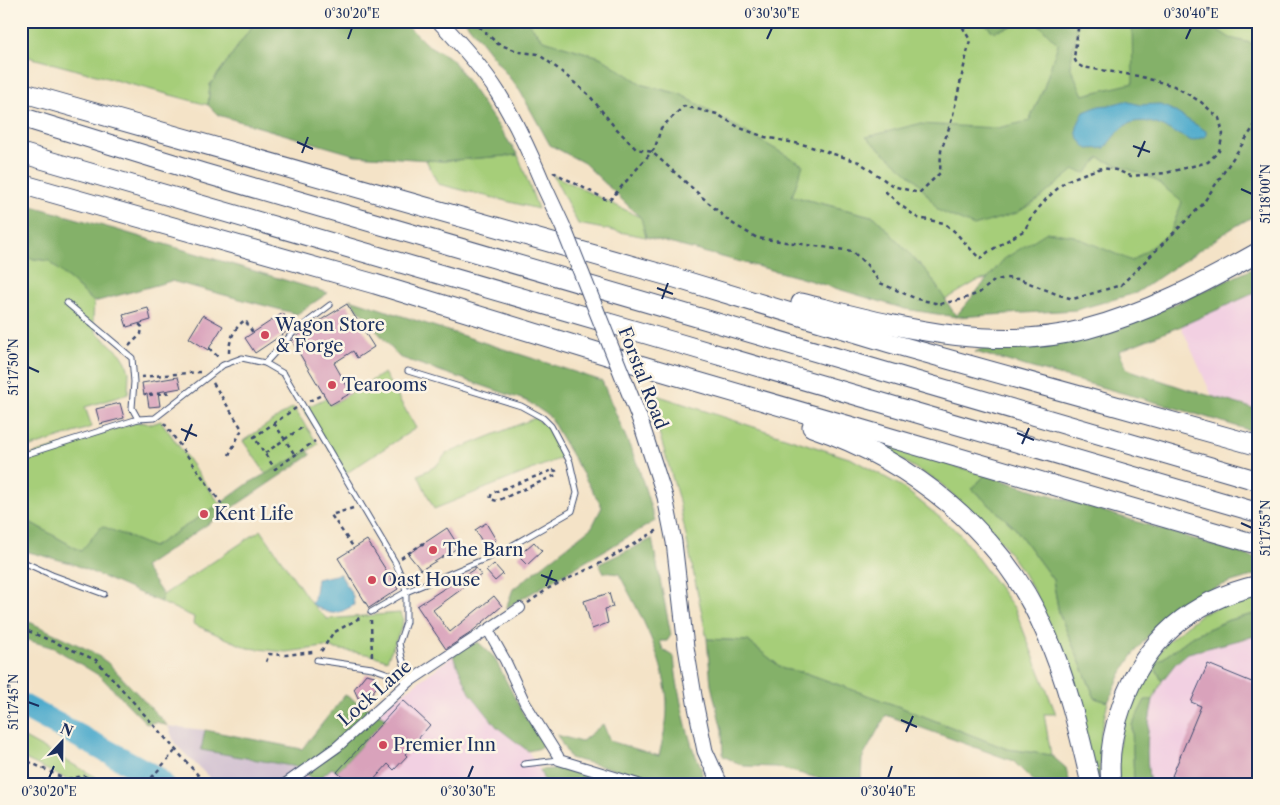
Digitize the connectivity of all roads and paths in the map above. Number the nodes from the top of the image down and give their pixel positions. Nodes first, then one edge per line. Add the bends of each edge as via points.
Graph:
1 (439, 21) edge
2 (474, 21) edge
3 (959, 21) edge
4 (1079, 21) edge
5 (21, 92) edge
6 (21, 117) edge
7 (1259, 119) edge
8 (652, 152) junction
9 (21, 153) edge
10 (534, 163) junction
11 (21, 184) edge
12 (884, 190) dead end
13 (1259, 252) edge
14 (672, 277) junction
15 (67, 303) dead end
16 (330, 305) dead end
17 (138, 324) dead end
18 (253, 332) dead end
19 (209, 348) dead end
20 (125, 350) junction
21 (626, 361) junction
22 (228, 363) junction
23 (265, 363) junction
24 (408, 371) dead end
25 (210, 374) junction
26 (134, 378) junction
27 (324, 394) dead end
28 (149, 395) dead end
29 (182, 396) junction
30 (301, 404) junction
31 (159, 415) junction
32 (138, 419) junction
33 (274, 423) junction
34 (304, 426) dead end
35 (320, 438) junction
36 (284, 440) junction
37 (1259, 446) edge
38 (265, 453) junction
39 (229, 455) dead end
40 (295, 455) junction
41 (21, 456) edge
42 (1259, 481) edge
43 (492, 493) joint
44 (223, 506) dead end
45 (361, 506) junction
46 (1259, 513) edge
47 (670, 523) junction
48 (427, 541) dead end
49 (1259, 545) edge
50 (354, 548) dead end
51 (21, 561) edge
52 (396, 562) junction
53 (1259, 585) edge
54 (406, 592) junction
55 (104, 594) dead end
56 (520, 608) joint
57 (371, 612) junction
58 (21, 628) edge
59 (488, 630) junction
60 (372, 655) dead end
61 (317, 660) dead end
62 (266, 662) dead end
63 (410, 681) junction
64 (175, 751) junction
65 (21, 758) edge
66 (558, 760) junction
67 (524, 764) dead end
68 (66, 780) junction
69 (75, 784) edge
70 (100, 784) edge
71 (146, 784) edge
72 (206, 784) edge
73 (285, 784) edge
74 (638, 784) edge
75 (720, 784) edge
76 (1091, 784) edge
77 (1111, 784) edge

1 - 10 street, Forstal Road via 475,61 497,92
2 - 8 path via 498,44 538,54 589,95 636,149
3 - 8 path via 970,40 952,119 941,151 940,173 919,193 894,186 859,162 805,145 765,137 740,128 717,114 684,106 661,128
4 - 12 path via 1074,58 1077,64 1174,86 1202,102 1219,118 1223,134 1220,151 1208,162 1166,173 1131,176 1102,168 1066,181 1047,198 1025,230 980,259 944,223 918,218
5 - 14 highway
6 - 42 highway via 212,176
7 - 8 path via 1202,205 1121,285 1074,299 1019,279 1005,278 963,299 940,304 917,299 880,283 852,251 757,238 730,222
8 - 10 path via 610,201
9 - 46 highway
10 - 47 street, Forstal Road, bridge via 639,417
11 - 21 highway via 375,284
13 - 14 highway via 1169,300 1120,318 1085,330 1015,338 963,336 906,328
14 - 37 highway via 890,343
15 - 20 lane
16 - 23 lane via 293,333
17 - 20 path via 142,327 141,334
18 - 22 path via 245,320 237,326 229,344
19 - 22 path
20 - 26 lane via 132,358
21 - 49 highway
21 - 76 highway via 853,443 910,474 972,523 1019,582 1045,630 1071,702
22 - 23 lane via 242,358
22 - 25 lane
23 - 30 lane via 284,374
24 - 54 lane via 521,406 543,418 551,426 570,462 577,493 572,511 548,525 499,552
25 - 26 path via 193,372
25 - 29 lane
25 - 39 path via 242,429
26 - 32 lane via 132,408
27 - 30 path
28 - 29 path via 176,392
29 - 31 lane
30 - 33 path
30 - 35 lane
31 - 32 lane
31 - 44 path
32 - 41 lane
33 - 36 path
33 - 38 path via 254,438
34 - 36 path
35 - 40 path
35 - 45 lane
36 - 38 path
36 - 40 path
38 - 40 path via 275,469
43 - 43 path via 553,470 556,471 556,475 497,501 490,499
45 - 50 path via 331,515
45 - 52 lane
47 - 56 path via 600,564 549,588
47 - 75 street, Forstal Road via 695,702 706,751
48 - 52 path
51 - 55 lane
52 - 54 lane
53 - 77 highway via 1227,593 1202,606 1176,624 1151,649 1132,678 1118,714 1112,743
54 - 57 lane
54 - 63 lane via 406,622 399,643
56 - 59 street, Lock Lane
57 - 60 path
57 - 62 path via 333,633 322,650 269,654
58 - 64 path via 96,660
59 - 63 street, Lock Lane
59 - 66 street
61 - 63 lane via 372,668
63 - 73 street, Lock Lane via 337,747
64 - 71 path
64 - 72 path
65 - 68 path
66 - 67 lane
66 - 74 street
68 - 69 path
68 - 70 path via 84,776

